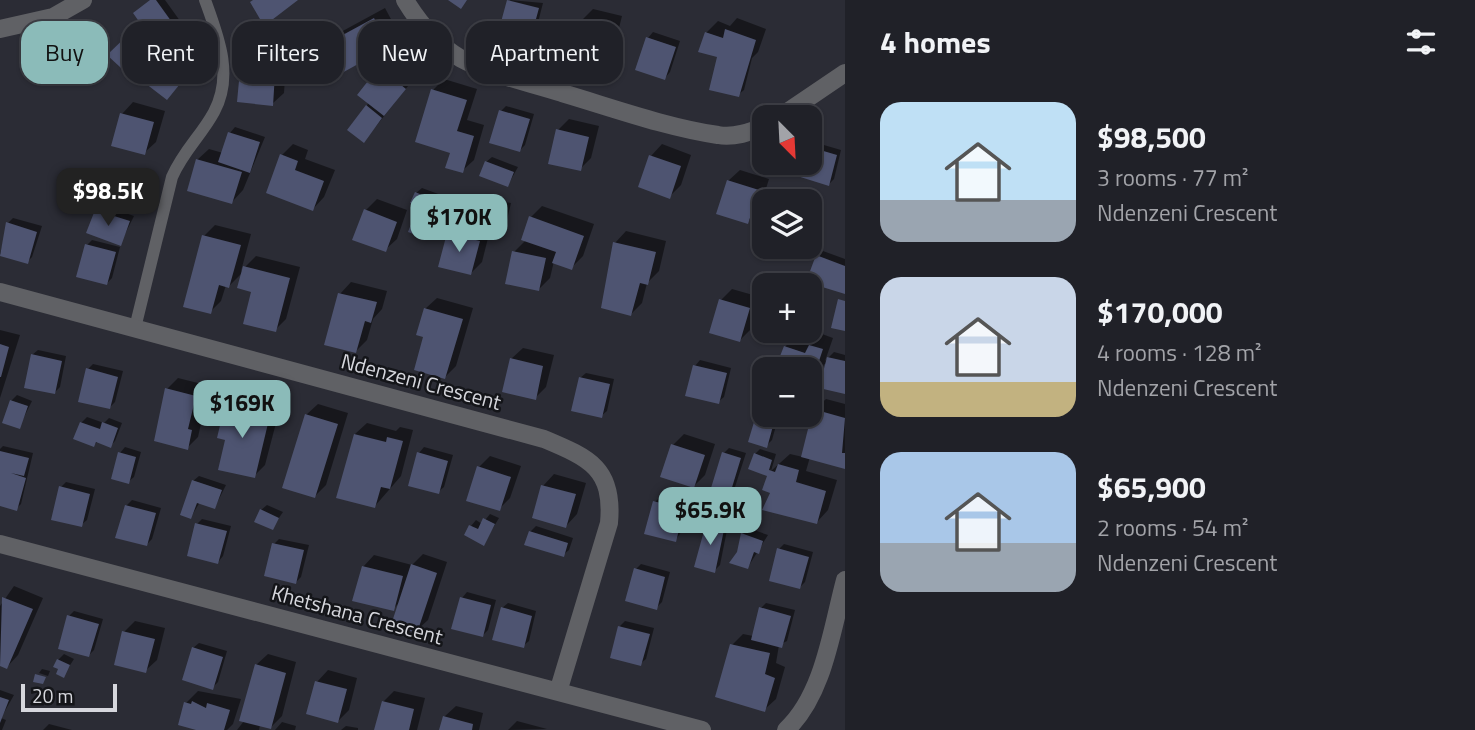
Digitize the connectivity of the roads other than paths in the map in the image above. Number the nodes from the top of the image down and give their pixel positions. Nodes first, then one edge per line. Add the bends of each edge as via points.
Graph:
1 (83, 0) edge
2 (205, 0) edge
3 (405, 0) edge
4 (0, 29) edge
5 (845, 73) edge
6 (798, 105) edge
7 (752, 131) edge
8 (0, 292) edge
9 (135, 328) junction
10 (0, 544) edge
11 (845, 580) edge
12 (558, 692) junction
13 (702, 730) edge
14 (786, 730) edge

1 - 4 street via 53,17
2 - 9 lane via 220,40 221,94 214,113 183,153 172,177
3 - 7 street via 438,41 493,72 720,136
5 - 6 street
8 - 9 street, Ndenzeni Crescent
9 - 12 street, Ndenzeni Crescent via 544,439 593,463 611,499 609,523
10 - 12 street, Khetshana Crescent
11 - 14 street via 812,693 801,715
12 - 13 street, Khetshana Crescent

